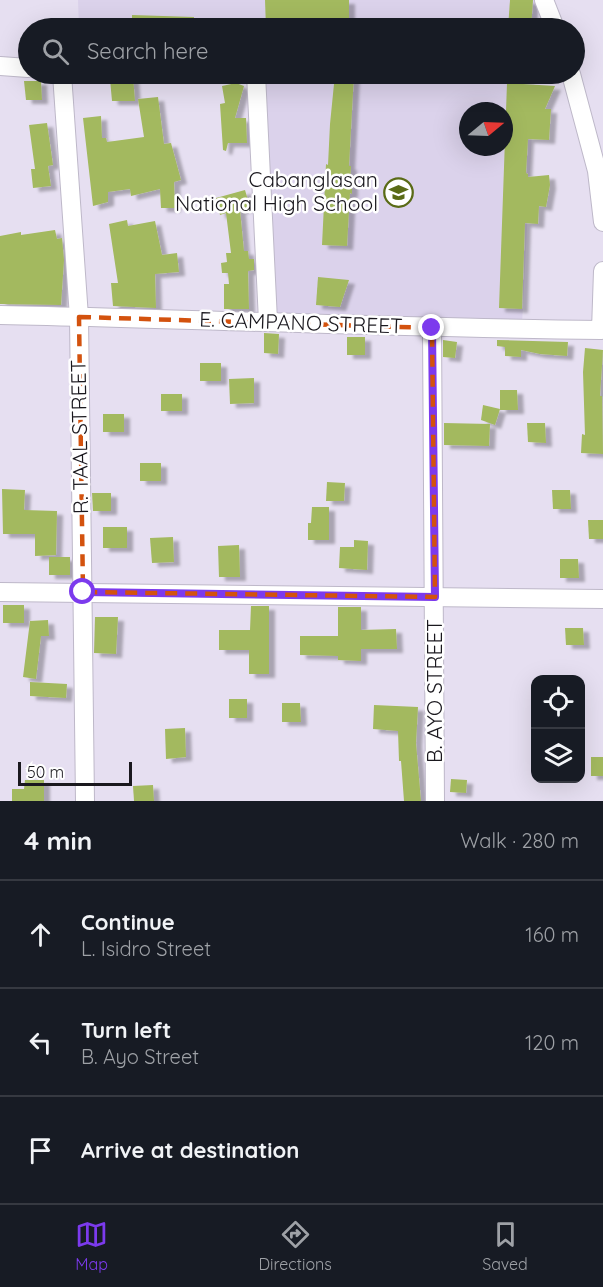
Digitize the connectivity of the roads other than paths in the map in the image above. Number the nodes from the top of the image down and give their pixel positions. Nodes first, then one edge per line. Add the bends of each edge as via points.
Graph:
1 (544, 0) edge
2 (551, 18) edge
3 (0, 66) edge
4 (18, 67) edge
5 (63, 84) edge
6 (256, 84) edge
7 (574, 84) edge
8 (603, 222) edge
9 (603, 271) edge
10 (0, 315) edge
11 (79, 316) junction
12 (268, 321) junction
13 (432, 328) junction
14 (0, 592) edge
15 (83, 592) junction
16 (435, 597) junction
17 (603, 599) edge
18 (85, 801) edge
19 (435, 801) edge

1 - 2 street
3 - 4 street
5 - 11 street, R. TAAL STREET
6 - 12 street
7 - 8 street via 597,171
9 - 13 street, E. CAMPANO STREET via 601,330
10 - 11 street, E. CAMPANO STREET
11 - 12 street, E. CAMPANO STREET
11 - 15 street, R. TAAL STREET
12 - 13 street, E. CAMPANO STREET
13 - 16 street, B. AYO STREET
14 - 15 street
15 - 16 street
15 - 18 street, R. TAAL STREET
16 - 17 street
16 - 19 street, B. AYO STREET

